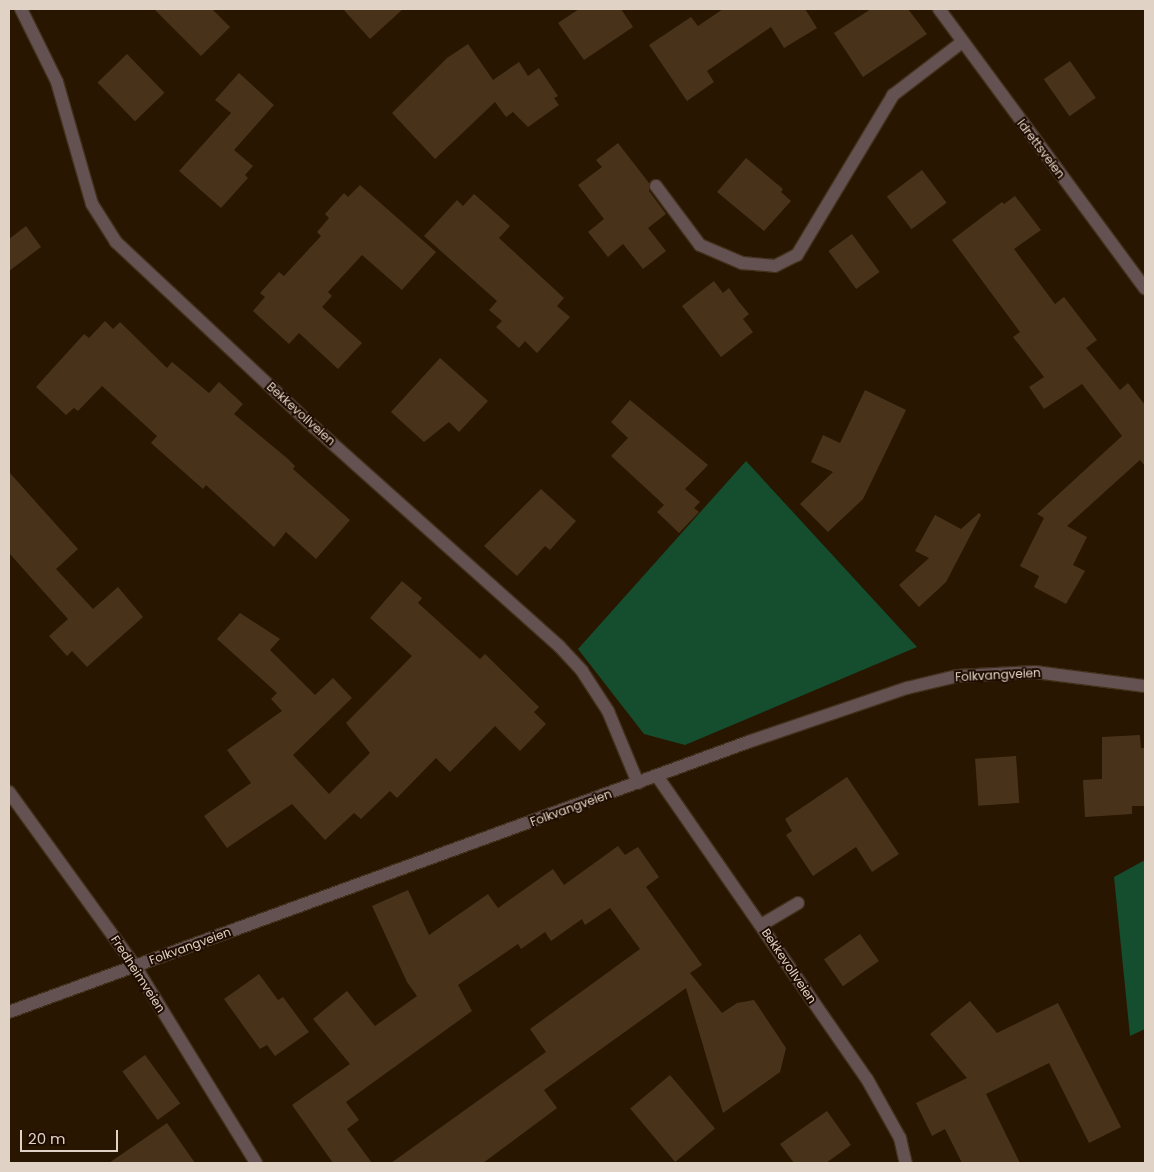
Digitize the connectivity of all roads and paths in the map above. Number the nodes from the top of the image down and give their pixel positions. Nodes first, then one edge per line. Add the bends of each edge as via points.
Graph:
1 (21, 9) edge
2 (939, 9) edge
3 (962, 42) junction
4 (656, 186) dead end
5 (1145, 288) edge
6 (1145, 686) edge
7 (657, 776) junction
8 (638, 783) junction
9 (9, 792) edge
10 (798, 903) dead end
11 (761, 925) junction
12 (135, 966) junction
13 (9, 1012) edge
14 (256, 1163) edge
15 (906, 1163) edge

1 - 8 street, Bekkevollveien via 57,82 92,204 116,242 314,427 559,646 582,671 608,711
2 - 3 street, Idrettsveien
3 - 4 street via 893,95 797,255 775,266 742,263 700,245
3 - 5 street, Idrettsveien
6 - 7 street, Folkvangveien via 1035,672 957,676 849,707
7 - 8 street, Folkvangveien
7 - 11 street, Bekkevollveien
8 - 12 street, Folkvangveien
9 - 12 street, Fredheimveien
10 - 11 street
11 - 15 street, Bekkevollveien via 867,1079 900,1138
12 - 13 street, Folkvangveien
12 - 14 street, Fredheimveien

